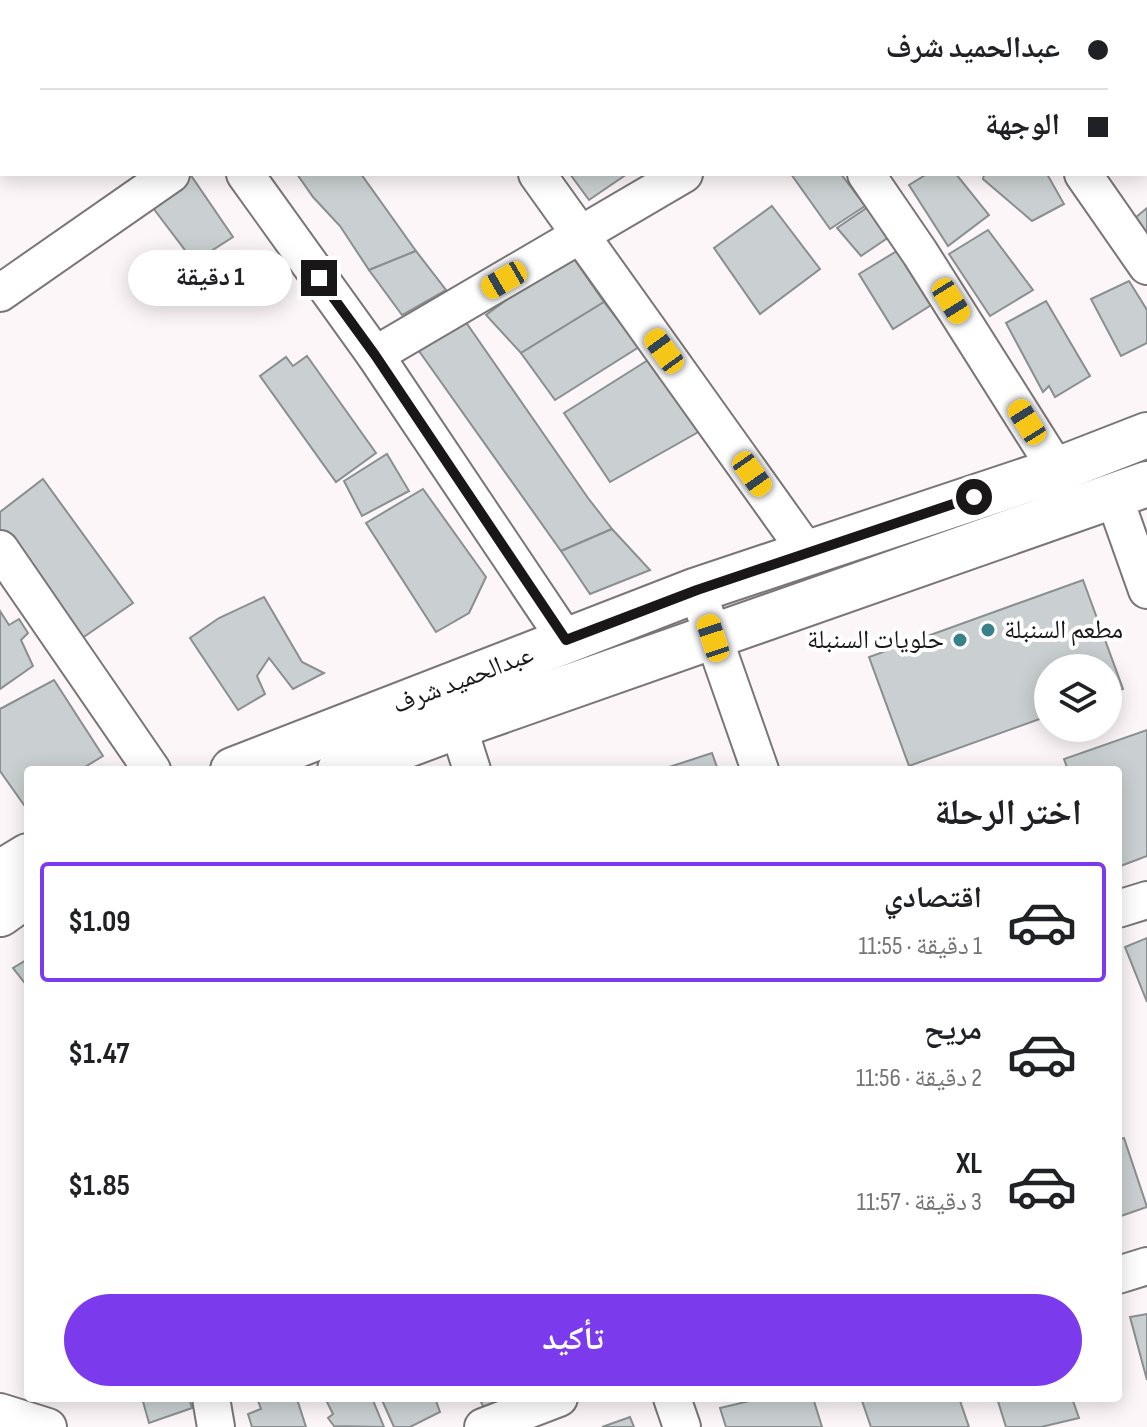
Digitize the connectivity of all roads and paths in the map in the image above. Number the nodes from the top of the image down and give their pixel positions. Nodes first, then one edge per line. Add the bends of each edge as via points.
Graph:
1 (168, 176) edge
2 (246, 176) edge
3 (538, 176) edge
4 (681, 176) edge
5 (867, 176) edge
6 (1084, 176) edge
7 (581, 235) junction
8 (1147, 266) edge
9 (0, 293) edge
10 (375, 355) junction
11 (1147, 435) edge
12 (1057, 470) junction
13 (1131, 490) edge
14 (0, 549) edge
15 (807, 552) junction
16 (697, 590) junction
17 (1147, 590) edge
18 (713, 638) junction
19 (566, 640) junction
20 (458, 726) junction
21 (149, 766) edge
22 (243, 766) edge
23 (351, 766) edge
24 (471, 766) edge
25 (759, 766) edge
26 (24, 858) edge
27 (0, 873) edge
28 (24, 897) edge
29 (1147, 900) edge
30 (1122, 908) edge
31 (0, 914) edge
32 (1147, 1266) edge
33 (1122, 1274) edge
34 (212, 1402) edge
35 (549, 1402) edge
36 (673, 1402) edge
37 (0, 1412) edge
38 (48, 1427) edge
39 (216, 1427) edge
40 (483, 1427) edge
41 (682, 1427) edge

1 - 9 street
2 - 10 street
3 - 7 street
4 - 7 street
5 - 12 street
6 - 8 street
7 - 10 street
7 - 15 street
10 - 19 street
11 - 12 main road, عبدالحميد شرف
12 - 15 main road, عبدالحميد شرف
13 - 17 street
13 - 18 main road, عبدالحميد شرف
14 - 21 street
15 - 16 main road, عبدالحميد شرف
16 - 18 street
16 - 19 main road, عبدالحميد شرف
18 - 20 main road, عبدالحميد شرف
18 - 25 street
19 - 22 main road, عبدالحميد شرف
20 - 23 main road, عبدالحميد شرف
20 - 24 street
26 - 27 main road
28 - 31 main road
29 - 30 street
32 - 33 street
34 - 39 street
35 - 40 street
36 - 41 street
37 - 38 street

